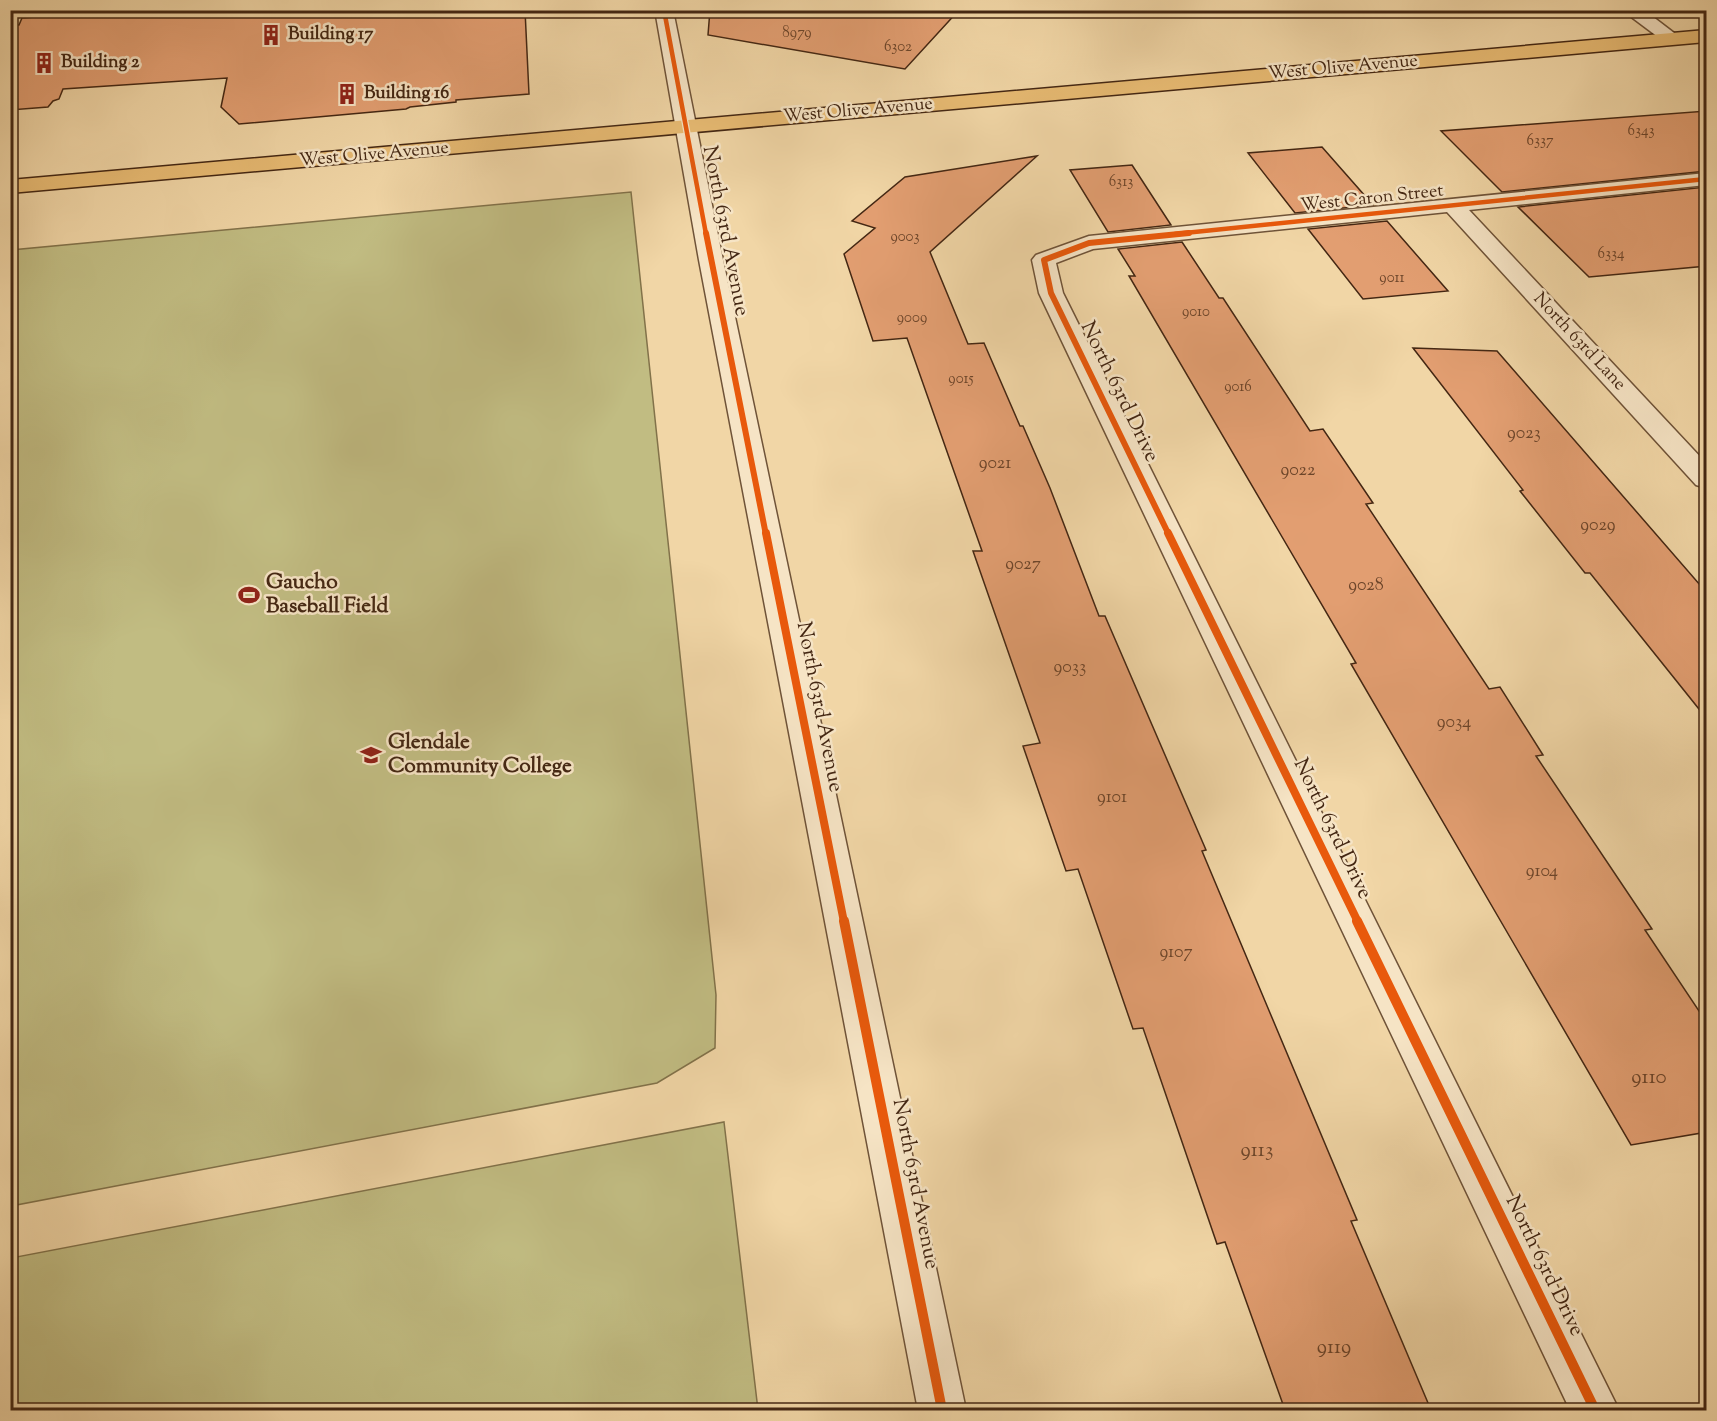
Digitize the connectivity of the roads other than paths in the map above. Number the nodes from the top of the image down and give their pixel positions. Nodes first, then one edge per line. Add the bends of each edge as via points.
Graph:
1 (664, 10) edge
2 (1631, 10) edge
3 (1707, 36) edge
4 (1673, 39) junction
5 (687, 127) junction
6 (1707, 179) edge
7 (10, 187) edge
8 (1452, 205) junction
9 (1044, 260) joint
10 (1707, 479) edge
11 (942, 1410) edge
12 (1595, 1410) edge

1 - 5 street, North 63rd Avenue
2 - 4 street
3 - 4 main road, West Olive Avenue
4 - 5 main road, West Olive Avenue
5 - 7 main road, West Olive Avenue
5 - 11 street, North 63rd Avenue
6 - 8 street, West Caron Street
8 - 9 street, West Caron Street via 1089,243
8 - 10 street, North 63rd Lane
9 - 12 street, North 63rd Drive via 1051,293

